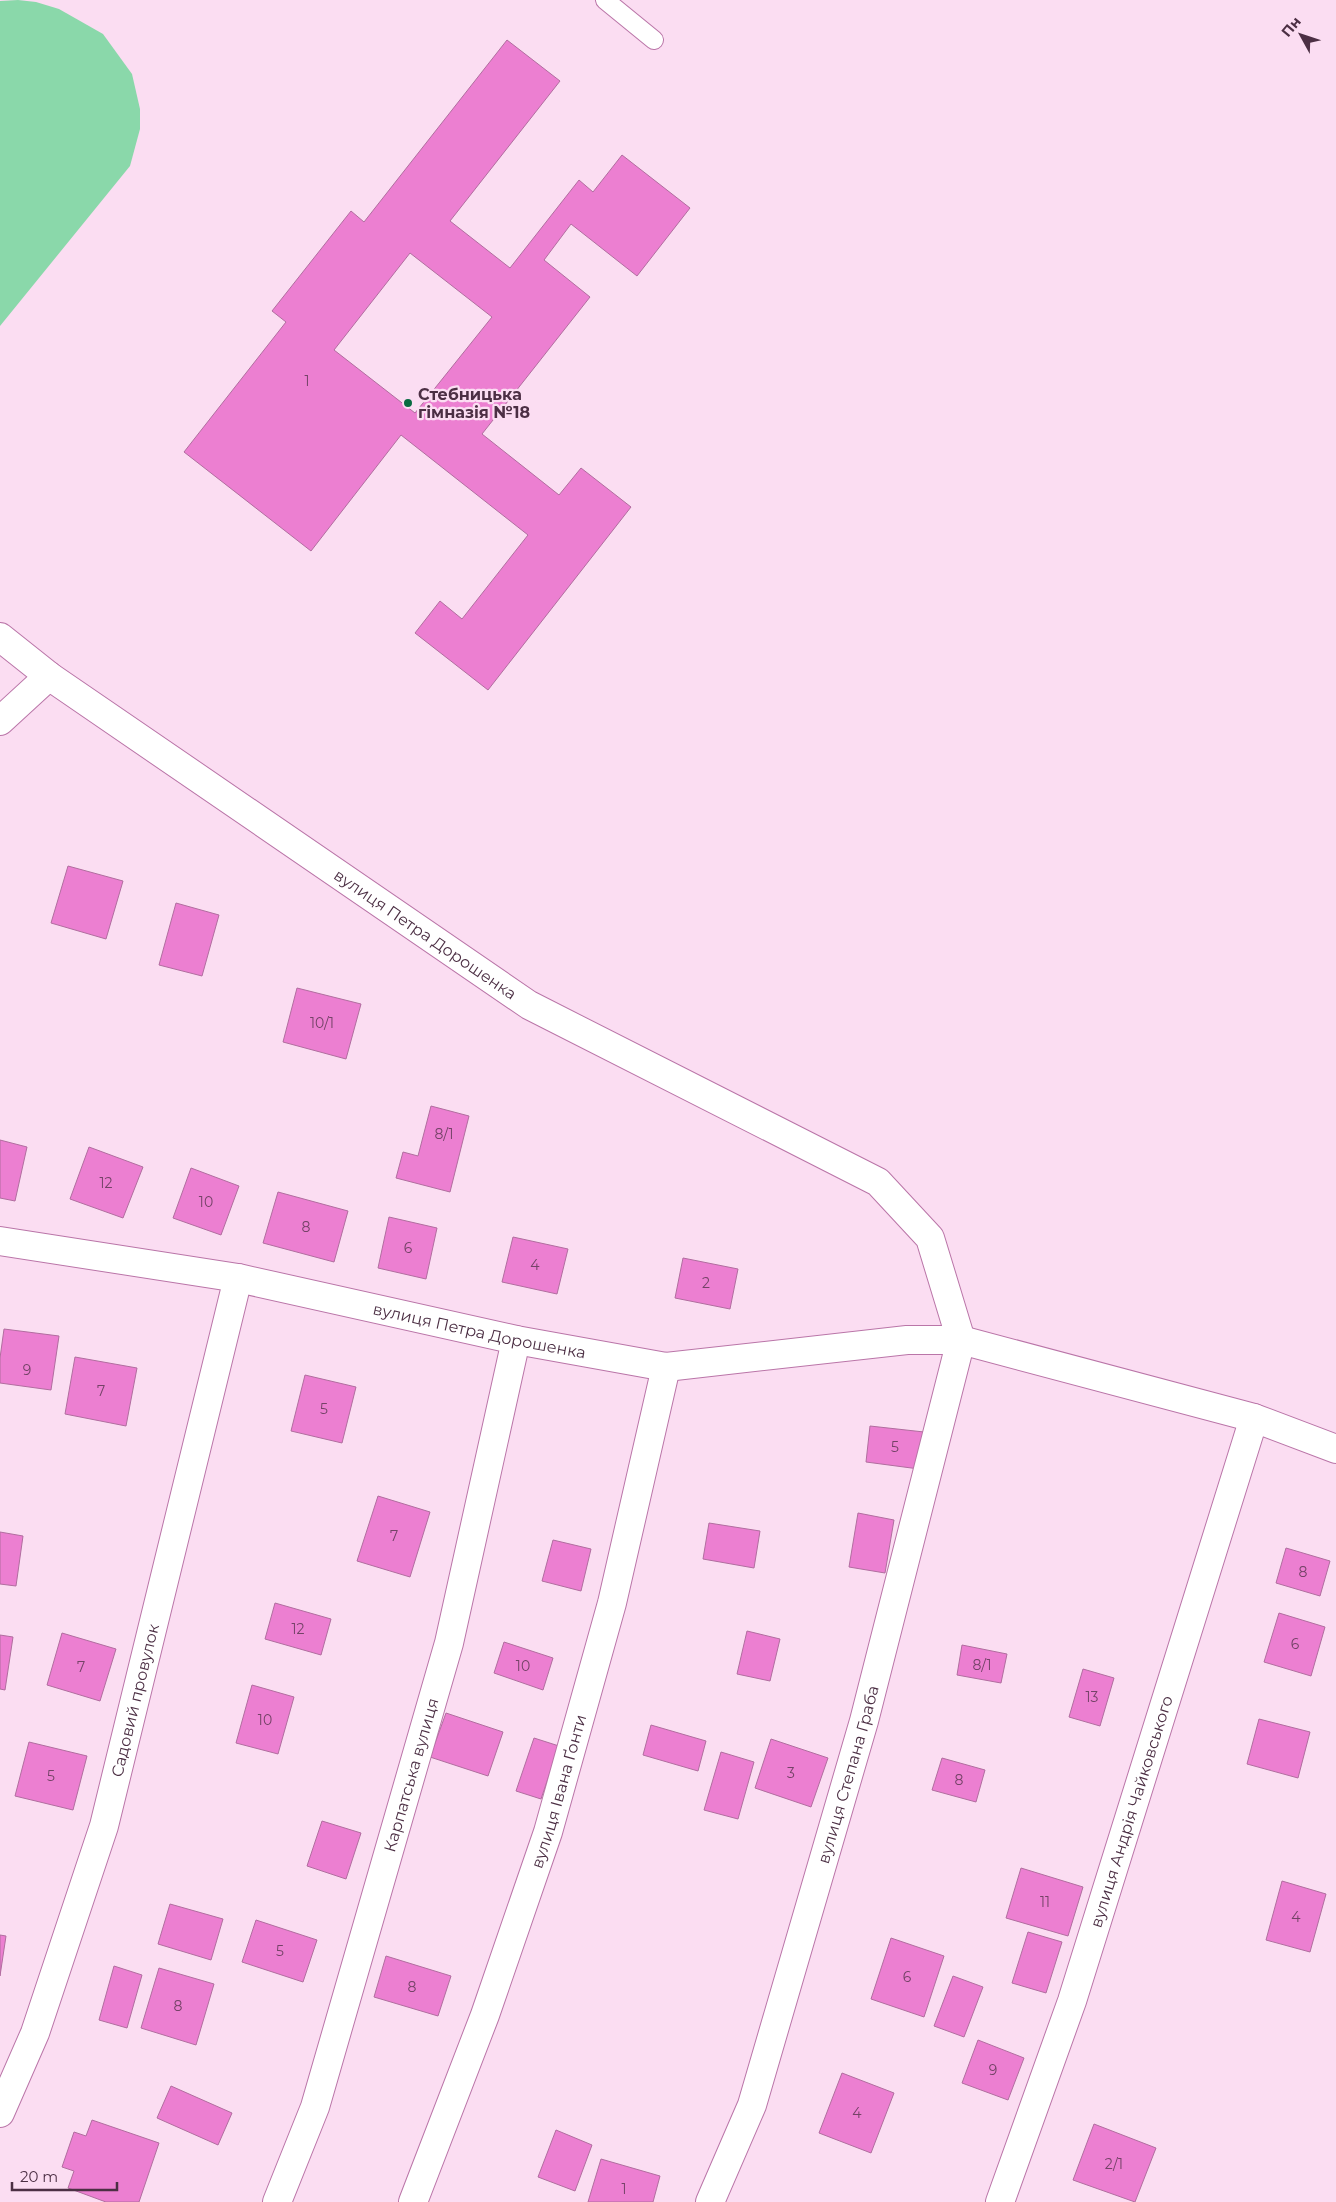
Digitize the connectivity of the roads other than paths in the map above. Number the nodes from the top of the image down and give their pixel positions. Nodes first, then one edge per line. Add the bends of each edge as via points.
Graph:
1 (605, 0) edge
2 (654, 40) dead end
3 (0, 637) edge
4 (49, 676) junction
5 (0, 721) edge
6 (0, 1241) edge
7 (238, 1278) junction
8 (516, 1340) junction
9 (961, 1340) junction
10 (666, 1367) junction
11 (1254, 1418) junction
12 (1336, 1448) edge
13 (0, 2113) edge
14 (277, 2202) edge
15 (413, 2202) edge
16 (710, 2202) edge
17 (1000, 2202) edge

1 - 2 lane
3 - 4 street, вулиця Петра Дорошенка
4 - 5 street
4 - 9 street, вулиця Петра Дорошенка via 529,1004 878,1182 930,1238
6 - 7 street, вулиця Петра Дорошенка
7 - 8 street, вулиця Петра Дорошенка
7 - 13 street, Садовий провулок via 104,1826 35,2033
8 - 10 street, вулиця Петра Дорошенка
8 - 14 street, Карпатська вулиця via 449,1643 315,2107
9 - 10 street, вулиця Петра Дорошенка via 907,1340
9 - 11 street, вулиця Петра Дорошенка
9 - 16 street, вулиця Степана Граба via 864,1721 758,2086
10 - 15 street, вулиця Івана Ґонти via 612,1603 548,1832 484,2015
11 - 12 street, вулиця Петра Дорошенка
11 - 17 street, вулиця Андрія Чайковського via 1072,2001

